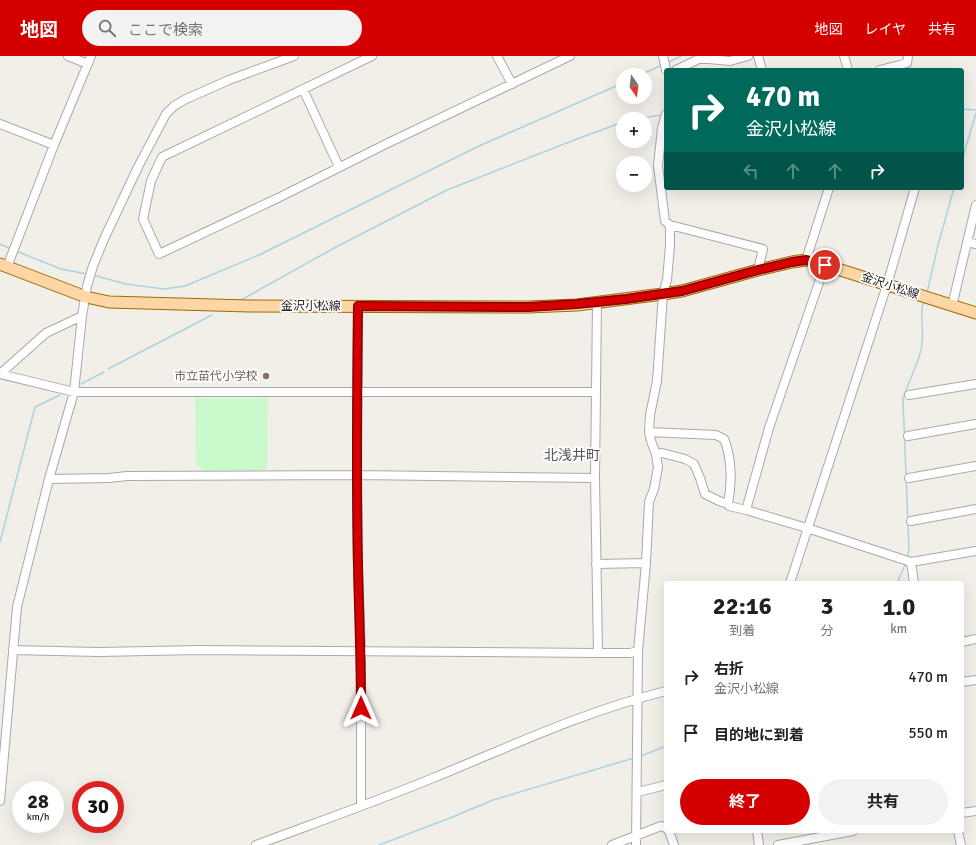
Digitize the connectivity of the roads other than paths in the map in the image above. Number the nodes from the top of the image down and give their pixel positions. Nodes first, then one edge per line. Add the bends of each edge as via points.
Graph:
1 (68, 56) edge
2 (91, 56) edge
3 (294, 56) edge
4 (372, 56) edge
5 (497, 56) edge
6 (570, 56) edge
7 (663, 56) edge
8 (748, 56) edge
9 (758, 56) edge
10 (844, 56) edge
11 (908, 56) edge
12 (88, 64) junction
13 (666, 68) edge
14 (680, 68) edge
15 (761, 68) edge
16 (847, 68) edge
17 (888, 68) edge
18 (512, 84) junction
19 (303, 89) junction
20 (664, 120) edge
21 (0, 124) edge
22 (54, 146) junction
23 (339, 167) junction
24 (828, 190) edge
25 (915, 190) edge
26 (976, 205) edge
27 (670, 225) junction
28 (967, 242) junction
29 (976, 244) edge
30 (806, 260) junction
31 (5, 263) edge
32 (825, 265) junction
33 (758, 270) junction
34 (887, 285) junction
35 (87, 291) junction
36 (663, 294) junction
37 (597, 302) junction
38 (358, 306) junction
39 (952, 306) junction
40 (976, 313) edge
41 (82, 316) junction
42 (0, 374) edge
43 (976, 384) edge
44 (74, 392) junction
45 (357, 392) junction
46 (596, 392) junction
47 (909, 395) dead end
48 (976, 424) edge
49 (649, 432) junction
50 (908, 436) dead end
51 (656, 454) junction
52 (976, 466) edge
53 (357, 475) junction
54 (595, 478) junction
55 (909, 478) dead end
56 (49, 479) junction
57 (728, 504) junction
58 (976, 509) edge
59 (746, 510) junction
60 (911, 521) dead end
61 (807, 528) junction
62 (976, 551) edge
63 (911, 562) junction
64 (646, 563) junction
65 (596, 564) junction
66 (791, 581) edge
67 (914, 581) edge
68 (976, 639) edge
69 (964, 642) edge
70 (13, 650) junction
71 (638, 651) junction
72 (361, 652) junction
73 (598, 653) junction
74 (976, 680) edge
75 (964, 682) edge
76 (664, 692) edge
77 (638, 698) junction
78 (664, 786) edge
79 (638, 792) junction
80 (0, 801) edge
81 (361, 806) junction
82 (976, 811) edge
83 (964, 813) edge
84 (664, 827) edge
85 (670, 833) edge
86 (757, 833) edge
87 (842, 833) edge
88 (958, 833) edge
89 (637, 836) junction
90 (256, 845) edge
91 (612, 845) edge
92 (636, 845) edge
93 (674, 845) edge
94 (759, 845) edge
95 (778, 845) edge
96 (961, 845) edge

1 - 12 street
2 - 12 street
3 - 35 street via 186,99 166,114 104,239 93,266
4 - 19 street
5 - 18 street
6 - 18 street
7 - 13 street
8 - 14 street via 730,61 699,59
9 - 15 street
10 - 16 street
11 - 17 street via 908,63
12 - 22 street
18 - 23 street
19 - 23 street
19 - 23 street via 162,157 151,181 143,219 159,254
20 - 27 street via 658,166 665,221
21 - 22 street
22 - 31 street via 21,231
24 - 30 street
25 - 34 street
26 - 28 street
27 - 33 street via 763,249
27 - 36 street via 668,274
28 - 29 street
28 - 39 street
30 - 32 main road, 金沢小松線
30 - 33 main road, 金沢小松線
31 - 35 main road, 金沢小松線
32 - 34 main road, 金沢小松線
32 - 59 street via 769,428
33 - 36 main road, 金沢小松線
34 - 39 main road, 金沢小松線
34 - 61 street
35 - 38 main road, 金沢小松線 via 109,302
35 - 41 street
36 - 37 main road, 金沢小松線
36 - 49 street via 657,381
37 - 38 main road, 金沢小松線 via 528,307
37 - 46 street
38 - 45 street
39 - 40 main road, 金沢小松線
41 - 42 street via 46,334
41 - 44 street
42 - 44 street
43 - 47 street
44 - 45 street
44 - 56 street
45 - 46 street
45 - 53 street
46 - 54 street
48 - 50 street
49 - 51 street
49 - 57 street via 716,435 724,439 730,462
51 - 57 street via 662,453 694,464 705,494
51 - 64 street via 658,467 649,502
52 - 55 street
53 - 54 street
53 - 56 street
53 - 72 street
54 - 65 street
56 - 70 street via 17,606
57 - 59 street
58 - 60 street
59 - 61 street
61 - 63 street
61 - 66 street
62 - 63 street
63 - 67 street
64 - 65 street
64 - 71 street
65 - 73 street
68 - 69 street
70 - 72 street
70 - 80 street
71 - 73 street
71 - 77 street
72 - 73 street
72 - 81 street
74 - 75 street
76 - 77 street
77 - 79 street
77 - 81 street via 534,736
78 - 79 street
79 - 89 street
81 - 90 street
82 - 83 street
84 - 89 street via 661,826
85 - 93 street
86 - 94 street
87 - 95 street
88 - 96 street
89 - 91 street
89 - 92 street

